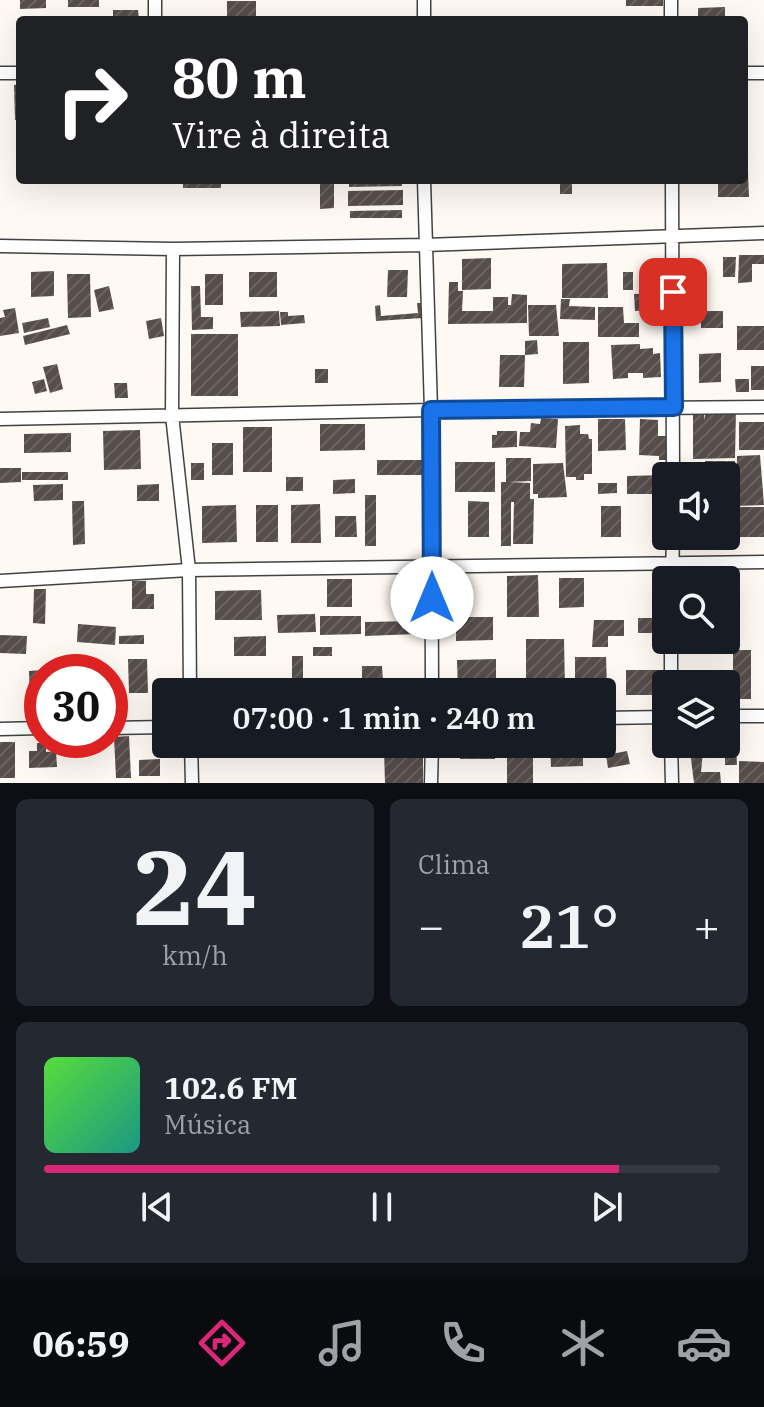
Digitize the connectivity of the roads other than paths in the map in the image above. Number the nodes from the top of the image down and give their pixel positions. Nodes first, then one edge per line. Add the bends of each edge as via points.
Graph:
1 (424, 184) edge
2 (672, 184) edge
3 (764, 233) edge
4 (673, 235) junction
5 (425, 245) junction
6 (0, 246) edge
7 (173, 249) junction
8 (674, 407) junction
9 (764, 407) edge
10 (431, 410) junction
11 (172, 415) junction
12 (0, 419) edge
13 (673, 462) edge
14 (672, 550) edge
15 (672, 562) junction
16 (764, 562) edge
17 (672, 566) edge
18 (431, 567) junction
19 (189, 570) junction
20 (0, 581) edge
21 (190, 678) edge
22 (432, 678) edge
23 (740, 716) edge
24 (764, 716) edge
25 (652, 717) edge
26 (616, 718) edge
27 (152, 727) edge
28 (24, 728) edge
29 (128, 728) edge
30 (0, 729) edge
31 (191, 758) edge
32 (432, 758) edge
33 (671, 758) edge
34 (192, 783) edge
35 (431, 783) edge
36 (672, 783) edge

1 - 5 street
2 - 4 street
3 - 4 street
4 - 5 street
4 - 8 street
5 - 7 street
5 - 10 street
6 - 7 street
7 - 11 street
8 - 9 street
8 - 10 street
8 - 13 street
10 - 11 street
10 - 18 street
11 - 12 street
11 - 19 street
14 - 15 street
15 - 16 street
15 - 17 street
15 - 18 street
18 - 19 street
18 - 22 street
19 - 20 street
19 - 21 street
23 - 24 street
25 - 26 street
27 - 29 street
28 - 30 street
31 - 34 street
32 - 35 street
33 - 36 street

